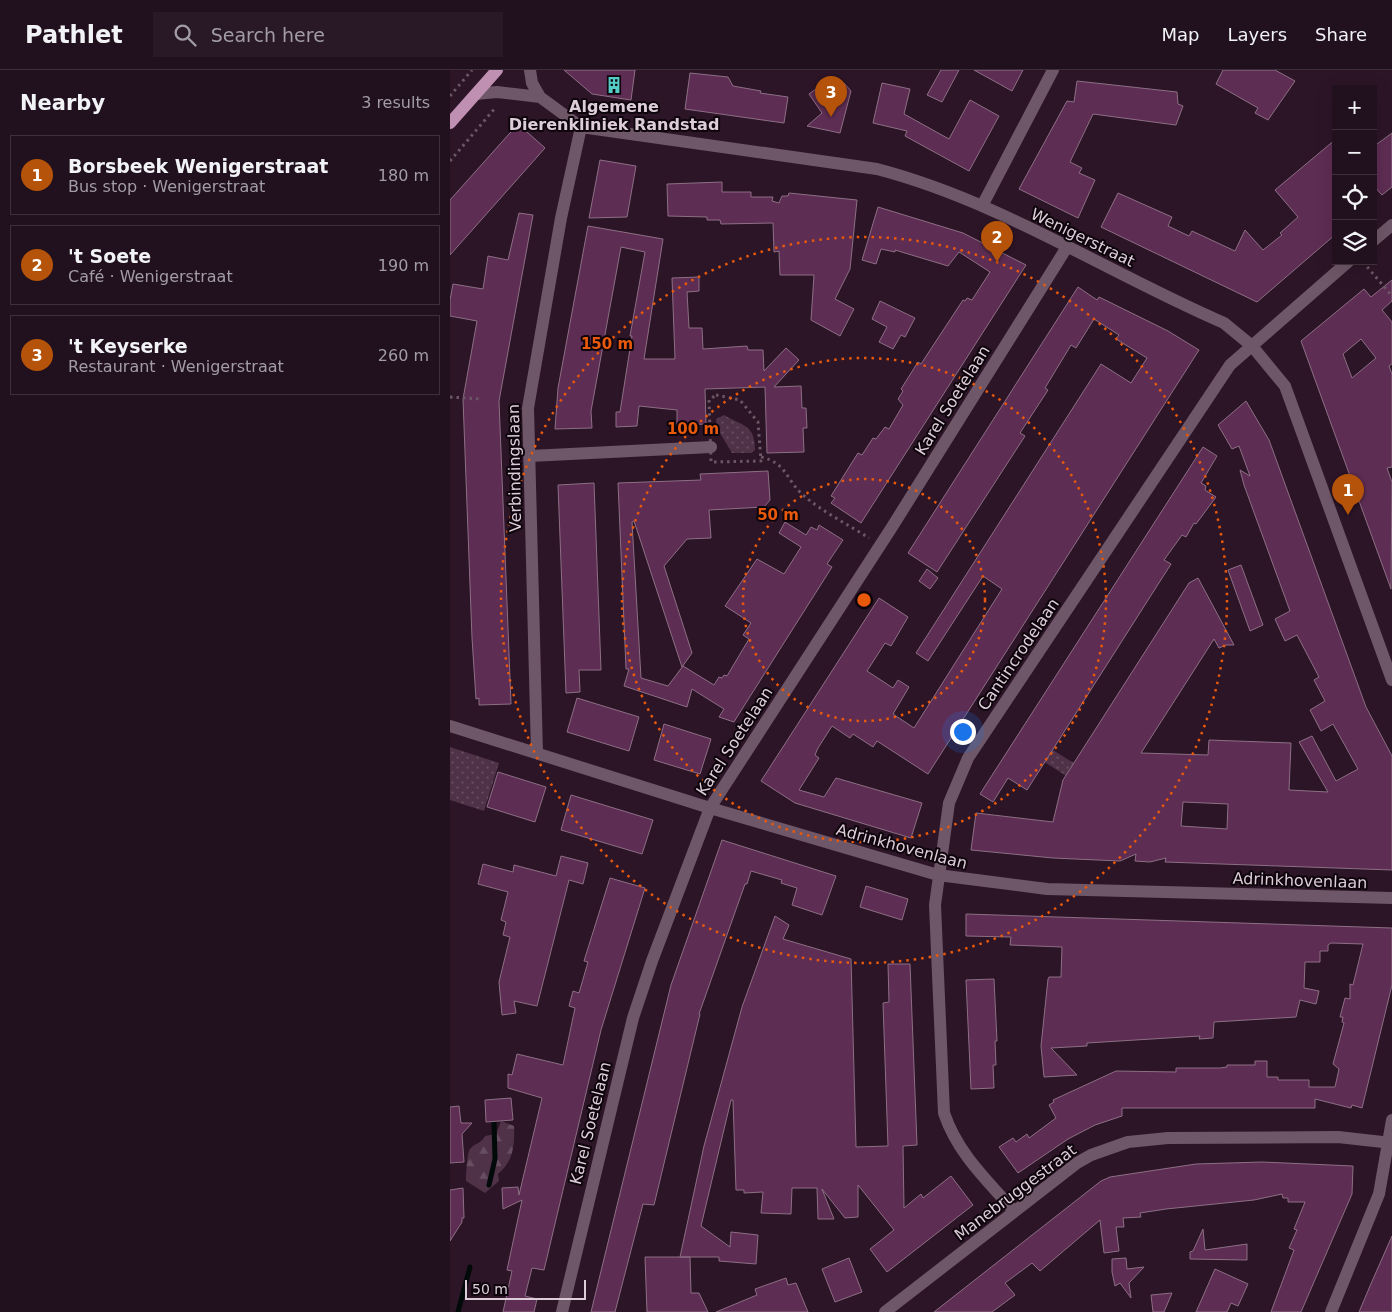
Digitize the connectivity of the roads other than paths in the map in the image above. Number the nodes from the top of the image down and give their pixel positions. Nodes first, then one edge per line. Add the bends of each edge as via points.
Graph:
1 (497, 70) edge
2 (530, 70) edge
3 (1053, 70) edge
4 (476, 94) junction
5 (540, 97) junction
6 (450, 123) edge
7 (581, 127) junction
8 (982, 206) junction
9 (1392, 225) edge
10 (1377, 238) edge
11 (1067, 247) junction
12 (1344, 265) edge
13 (1252, 346) junction
14 (710, 447) road end
15 (530, 456) junction
16 (1392, 680) edge
17 (450, 726) edge
18 (537, 753) junction
19 (710, 808) junction
20 (938, 875) junction
21 (1392, 898) edge
22 (1392, 1120) edge
23 (1391, 1143) edge
24 (1014, 1211) junction
25 (562, 1312) edge
26 (885, 1312) edge
27 (1330, 1312) edge

1 - 4 main road
2 - 5 street via 532,83
3 - 8 street
4 - 5 street, Wenigerstraat
4 - 6 main road
5 - 7 street, Wenigerstraat
7 - 8 street, Wenigerstraat via 878,169 911,178
7 - 15 street, Verbindingslaan via 561,218 528,408
8 - 11 street, Wenigerstraat
9 - 10 street
11 - 13 street, Wenigerstraat via 1224,324
11 - 19 street, Karel Soetelaan
12 - 13 street, Cantincrodelaan
13 - 16 street, Wenigerstraat via 1285,386
13 - 20 street, Cantincrodelaan via 1230,365 968,758 949,802
14 - 15 street
15 - 18 street, Verbindingslaan
17 - 18 street, Adrinkhovenlaan
18 - 19 street, Adrinkhovenlaan
19 - 20 street, Adrinkhovenlaan
19 - 25 street, Karel Soetelaan via 652,960 634,1018
20 - 21 street, Adrinkhovenlaan via 1047,890
20 - 24 street, Cantincrodelaan via 935,905 944,1113 960,1149
22 - 23 street
23 - 24 street, Manebruggestraat via 1338,1137 1168,1138 1128,1142 1077,1163
23 - 27 street via 1379,1194
24 - 26 street, Manebruggestraat

